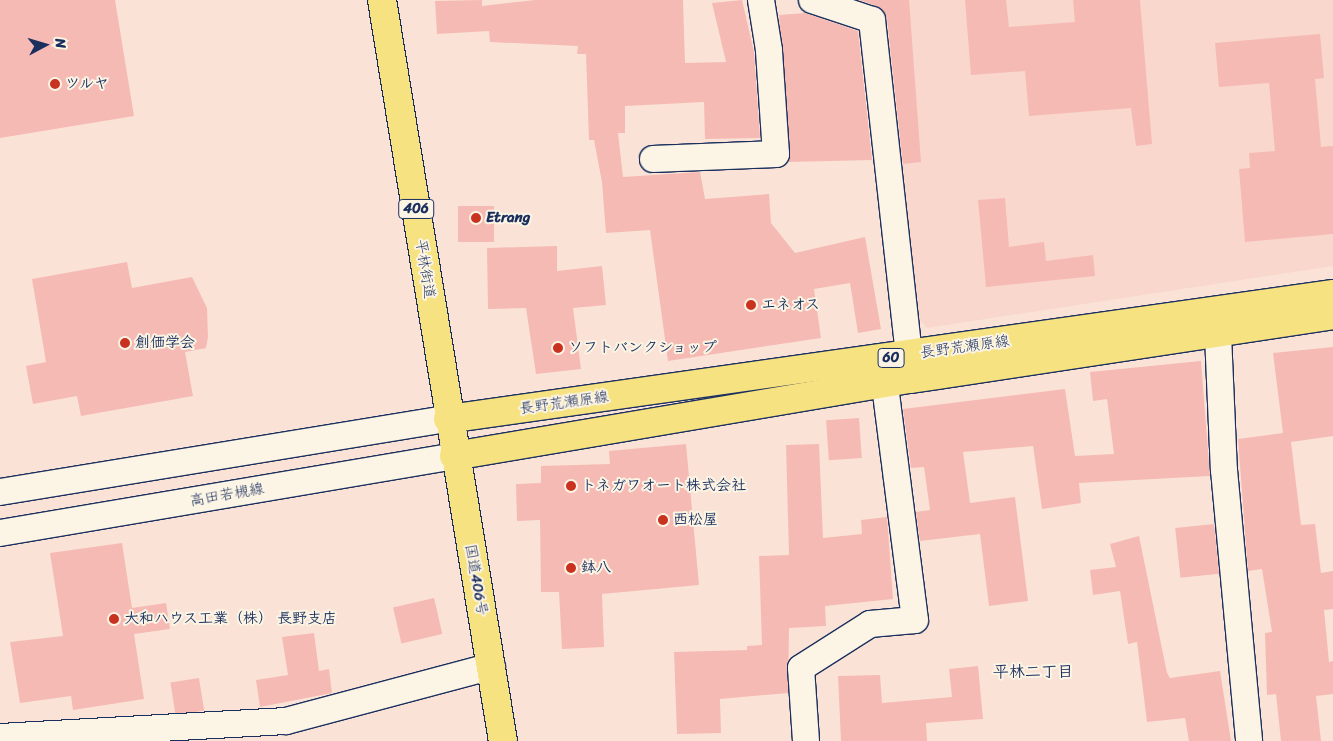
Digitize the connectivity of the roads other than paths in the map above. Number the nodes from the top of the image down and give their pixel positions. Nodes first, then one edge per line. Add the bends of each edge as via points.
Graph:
1 (382, 0) edge
2 (761, 0) edge
3 (812, 0) edge
4 (653, 159) dead end
5 (1333, 294) edge
6 (1333, 315) edge
7 (1218, 322) junction
8 (896, 369) junction
9 (448, 419) junction
10 (454, 456) junction
11 (0, 492) edge
12 (0, 533) edge
13 (492, 666) junction
14 (292, 730) edge
15 (0, 737) edge
16 (503, 741) edge
17 (806, 741) edge
18 (1249, 741) edge

1 - 9 main road, 平林街道 / 406
2 - 4 street via 770,50 776,154
3 - 8 street via 872,20
5 - 7 main road, 長野荒瀬原線 / 60
6 - 7 main road, 長野荒瀬原線 / 60
7 - 8 main road, 長野荒瀬原線 / 60
7 - 18 street via 1224,470
8 - 9 main road, 長野荒瀬原線 / 60
8 - 10 main road, 長野荒瀬原線 / 60
8 - 17 street via 915,620 870,624 801,668
9 - 10 main road, 国道406号 / 406
9 - 11 street
10 - 12 street, 高田若槻線
10 - 13 main road, 国道406号 / 406
13 - 14 street
13 - 16 main road, 国道406号 / 406
14 - 15 street

